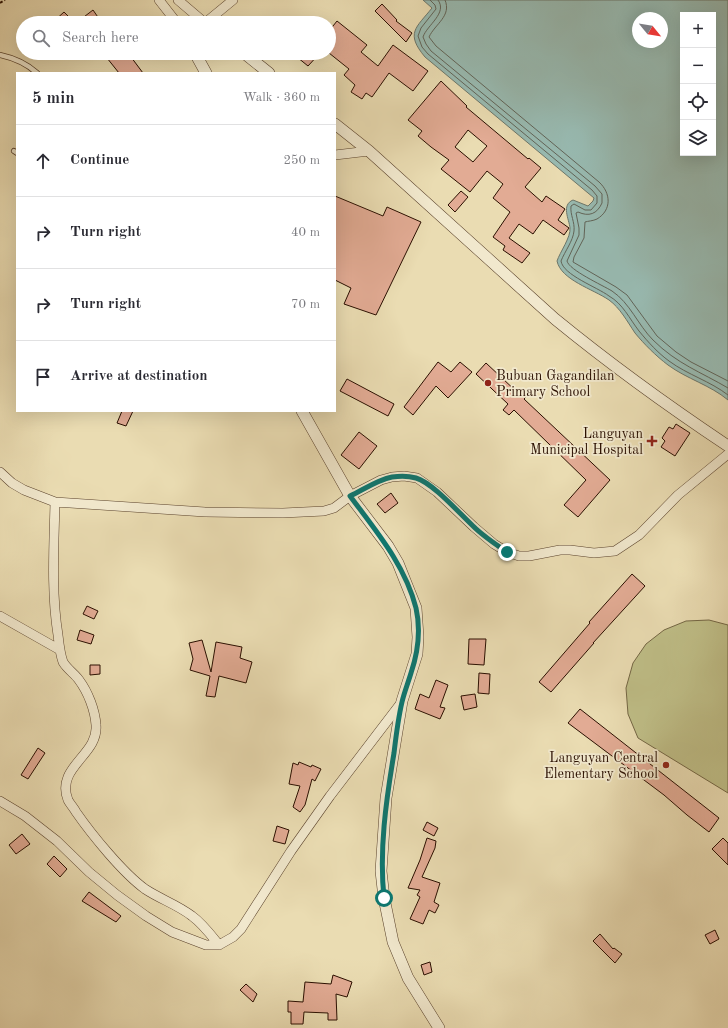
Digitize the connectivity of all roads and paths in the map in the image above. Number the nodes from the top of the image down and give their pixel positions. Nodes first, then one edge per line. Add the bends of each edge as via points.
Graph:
1 (6, 0) edge
2 (159, 0) edge
3 (178, 0) edge
4 (233, 0) edge
5 (0, 3) edge
6 (172, 16) edge
7 (197, 16) edge
8 (214, 16) edge
9 (0, 54) edge
10 (16, 59) edge
11 (18, 60) edge
12 (199, 60) edge
13 (253, 60) edge
14 (36, 72) edge
15 (205, 72) edge
16 (268, 72) edge
17 (336, 125) edge
18 (369, 151) junction
19 (336, 155) edge
20 (303, 412) edge
21 (728, 446) edge
22 (728, 454) edge
23 (0, 472) edge
24 (350, 496) junction
25 (55, 502) junction
26 (0, 616) edge
27 (60, 650) junction
28 (402, 701) junction
29 (0, 801) edge
30 (219, 945) junction
31 (439, 1028) edge

1 - 5 path
2 - 6 street
3 - 7 street
4 - 8 street
9 - 10 lane
11 - 14 lane
12 - 15 street
13 - 16 street
17 - 18 street
18 - 19 street
18 - 21 street via 560,323 624,374
20 - 24 street
22 - 24 street via 678,495 639,534 615,551 606,552 570,550 519,556 507,552 484,536 437,492 417,478 392,477
23 - 25 street via 24,490
24 - 25 street via 334,508 324,511 283,513 205,512
24 - 28 street via 388,546 404,576 416,608 417,654
25 - 27 street via 53,572
26 - 27 street
27 - 30 street via 64,662 86,691 97,725 92,744 67,776 65,787 68,800 83,822 135,881 192,916
28 - 30 street via 291,851 241,929
28 - 31 street via 386,798 381,872 393,942 408,978
29 - 30 street via 25,816 89,872 146,916 183,937 206,945

